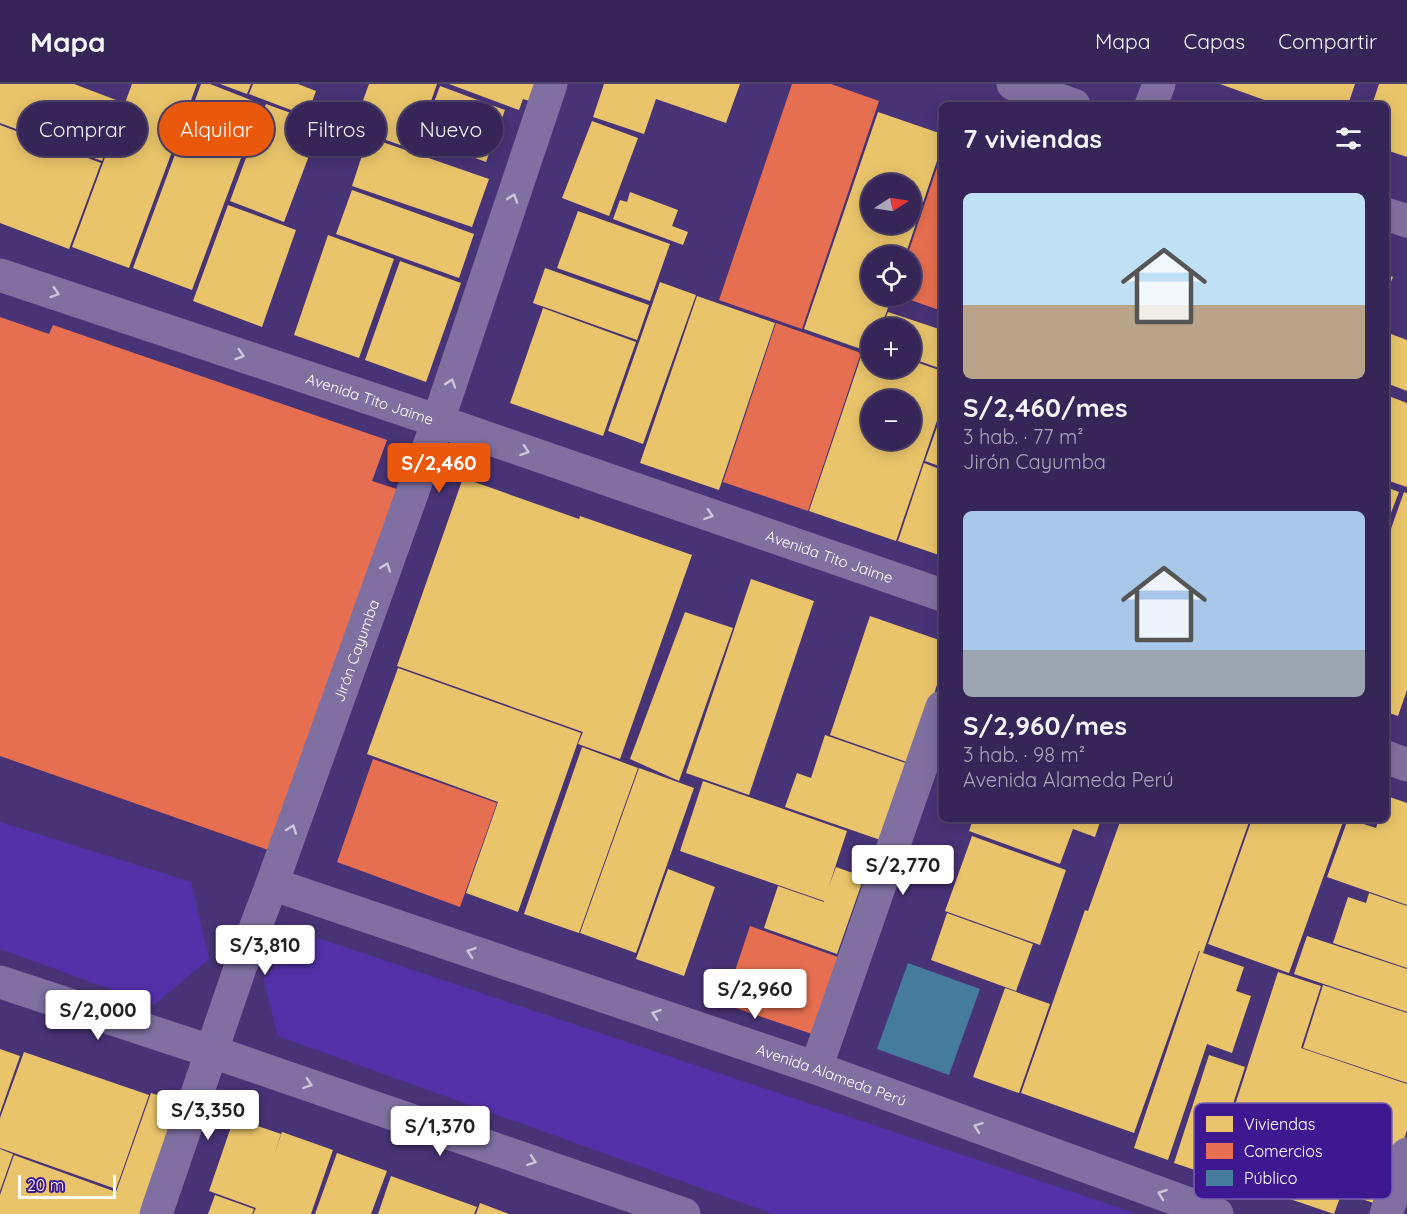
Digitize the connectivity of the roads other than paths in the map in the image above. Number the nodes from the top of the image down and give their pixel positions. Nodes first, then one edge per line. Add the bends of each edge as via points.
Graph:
1 (551, 84) edge
2 (1013, 84) edge
3 (1159, 84) edge
4 (1065, 102) edge
5 (1152, 102) edge
6 (1389, 215) edge
7 (1407, 221) edge
8 (0, 275) edge
9 (438, 421) junction
10 (939, 594) edge
11 (939, 716) edge
12 (1389, 758) edge
13 (1407, 765) edge
14 (272, 884) junction
15 (0, 982) edge
16 (213, 1052) junction
17 (816, 1068) junction
18 (1407, 1154) edge
19 (1392, 1197) edge
20 (1391, 1199) edge
21 (156, 1214) edge
22 (684, 1214) edge
23 (1217, 1214) edge
24 (1386, 1214) edge

9 -> 1 street, Jirón Cayumba
2 - 4 highway
3 - 5 street
6 - 7 highway
8 -> 9 highway, Avenida Tito Jaime
9 -> 10 highway, Avenida Tito Jaime
14 -> 9 street, Jirón Cayumba
11 - 17 street
12 - 13 highway
14 - 16 street, Jirón Cayumba
17 -> 14 street, Avenida Alameda Perú
15 - 16 street
16 - 21 street, Jirón Cayumba
16 -> 22 street
23 -> 17 street, Avenida Alameda Perú
18 - 19 street
20 - 24 street

